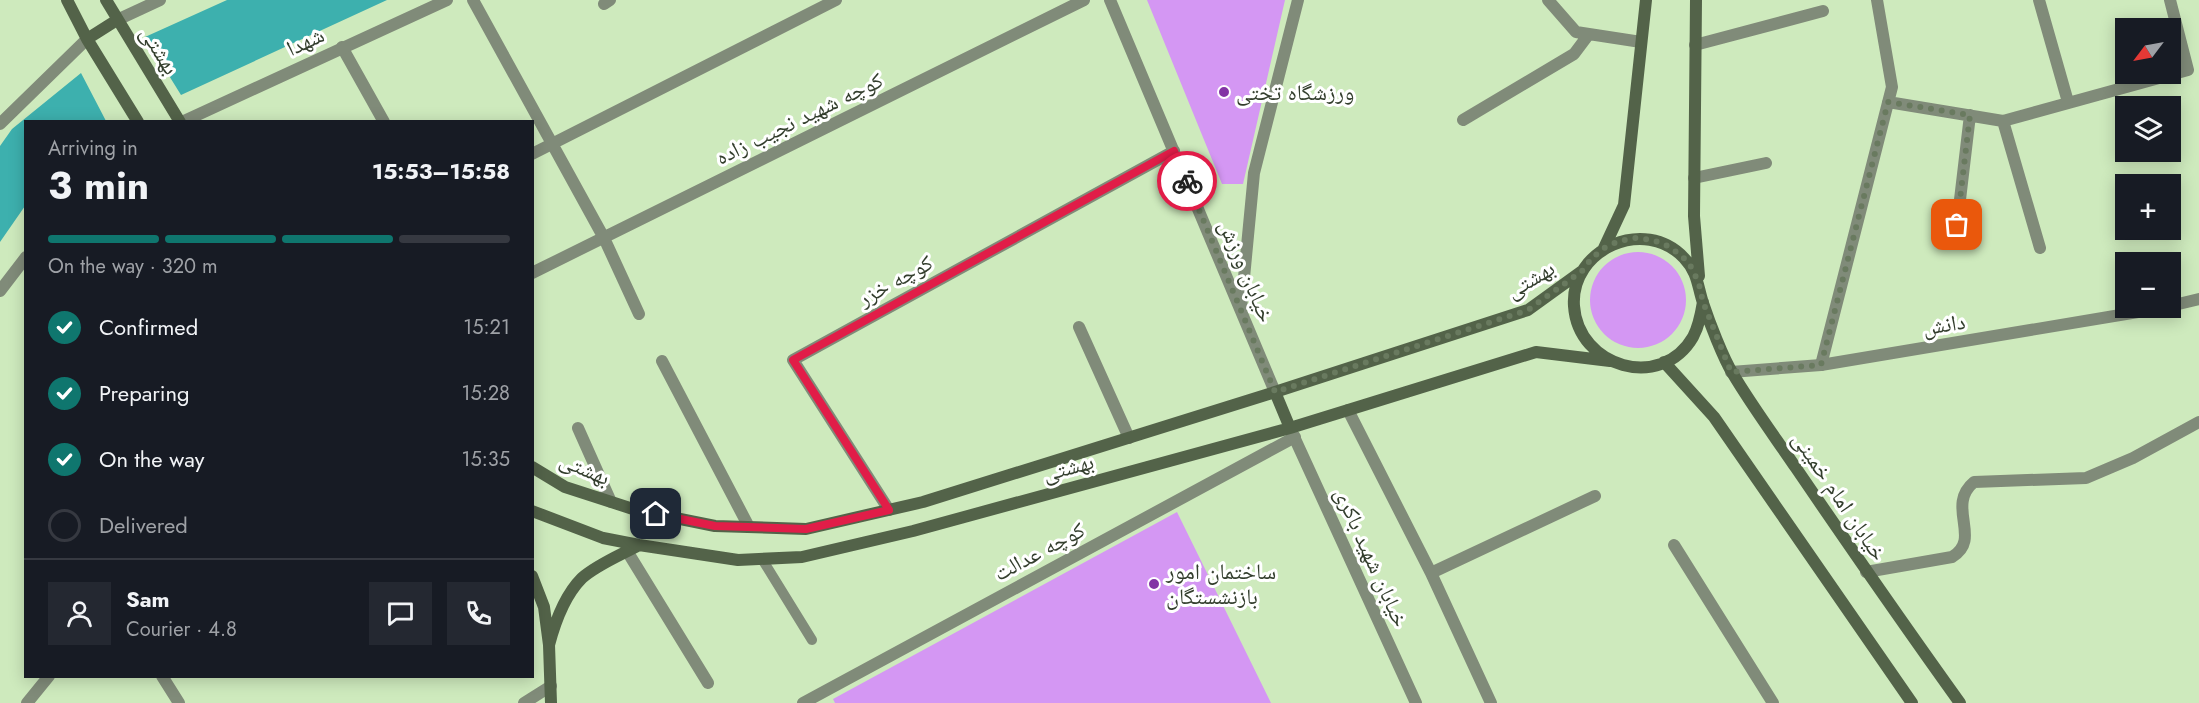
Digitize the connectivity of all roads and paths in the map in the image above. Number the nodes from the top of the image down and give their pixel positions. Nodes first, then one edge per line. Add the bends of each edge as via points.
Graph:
1 (67, 0) edge
2 (106, 0) edge
3 (160, 0) edge
4 (447, 0) edge
5 (474, 0) edge
6 (836, 0) edge
7 (1084, 0) edge
8 (1110, 0) edge
9 (1298, 0) edge
10 (1548, 0) edge
11 (1646, 0) edge
12 (1695, 0) edge
13 (1876, 0) edge
14 (2039, 0) edge
15 (2170, 0) edge
16 (1822, 11) dead end
17 (117, 20) junction
18 (1589, 34) junction
19 (87, 39) junction
20 (1641, 42) junction
21 (1695, 45) junction
22 (342, 47) junction
23 (1888, 102) junction
24 (2068, 102) junction
25 (1970, 115) junction
26 (137, 120) edge
27 (180, 120) edge
28 (185, 120) edge
29 (383, 120) edge
30 (1463, 120) dead end
31 (2003, 121) junction
32 (0, 124) edge
33 (552, 144) junction
34 (1174, 151) junction
35 (534, 153) edge
36 (1766, 163) dead end
37 (1694, 178) junction
38 (1957, 225) dead end
39 (604, 237) junction
40 (1604, 248) junction
41 (2040, 248) dead end
42 (24, 260) edge
43 (1582, 271) junction
44 (534, 272) edge
45 (1699, 284) junction
46 (0, 291) edge
47 (2199, 299) edge
48 (1703, 302) junction
49 (2181, 303) edge
50 (1241, 309) junction
51 (639, 314) dead end
52 (2115, 316) edge
53 (1079, 327) dead end
54 (662, 361) dead end
55 (1610, 361) junction
56 (1664, 362) junction
57 (1821, 365) junction
58 (1731, 372) junction
59 (1275, 392) junction
60 (1348, 410) junction
61 (2199, 422) edge
62 (578, 428) dead end
63 (1292, 433) junction
64 (1129, 438) junction
65 (534, 468) edge
66 (1595, 496) dead end
67 (611, 502) junction
68 (889, 510) junction
69 (534, 512) edge
70 (749, 527) junction
71 (639, 545) junction
72 (1674, 545) dead end
73 (627, 552) junction
74 (762, 559) junction
75 (1866, 572) junction
76 (1431, 573) junction
77 (534, 581) edge
78 (812, 640) dead end
79 (549, 645) junction
80 (47, 678) edge
81 (163, 678) edge
82 (708, 683) dead end
83 (550, 686) junction
84 (1411, 701) edge
85 (27, 703) edge
86 (178, 703) edge
87 (524, 703) edge
88 (551, 703) edge
89 (803, 703) edge
90 (1491, 703) edge
91 (1773, 703) edge
92 (1912, 703) edge
93 (1960, 703) edge

1 - 19 main road
2 - 17 main road, بهشتی
3 - 17 street
4 - 22 street, شهدا
5 - 33 street
6 - 33 street
7 - 39 street, کوچه شهید نجیب زاده
8 - 34 street, خیابان ورزش
9 - 50 street via 1254,173
10 - 18 street via 1576,32
11 - 20 main road
12 - 21 main road
13 - 23 street via 1892,87
14 - 24 street
15 - 24 street via 2188,70
16 - 21 street
17 - 19 main road
17 - 27 main road, بهشتی
18 - 20 street
18 - 30 street via 1574,54
19 - 26 main road
19 - 32 street
20 - 40 main road via 1624,205
21 - 37 main road
22 - 28 street, شهدا
22 - 29 street
23 - 25 street
23 - 57 street
24 - 31 street
25 - 31 street
25 - 38 street
31 - 41 street
33 - 35 street
33 - 39 street
34 - 50 street, خیابان ورزش
34 - 68 street, کوچه خزر via 793,360
36 - 37 street
37 - 45 main road
39 - 44 street, کوچه شهید نجیب زاده
39 - 51 street
40 - 43 main road
40 - 45 main road via 1636,238 1653,240 1682,256
42 - 46 street
43 - 55 main road via 1574,305 1577,322 1584,338
43 - 59 main road, بهشتی via 1528,310
45 - 48 main road
47 - 49 street
48 - 56 main road via 1692,338
48 - 58 main road, خیابان امام خمینی
50 - 59 street, خیابان ورزش
52 - 57 street, دانش
53 - 64 street
54 - 70 street
55 - 56 main road via 1628,367
55 - 60 main road, بهشتی via 1536,352
56 - 92 main road via 1714,417
57 - 58 street, دانش
58 - 75 main road, خیابان امام خمینی
59 - 63 main road
59 - 64 main road, بهشتی
60 - 63 main road, بهشتی
60 - 76 street
61 - 75 street via 2086,478 1974,482 1962,498 1965,543 1960,552 1952,557
62 - 67 street
63 - 74 main road, بهشتی via 913,531 802,557
63 - 84 street, خیابان شهید باکری
63 - 89 street, کوچه عدالت
64 - 68 main road, بهشتی
65 - 67 main road, بهشتی via 565,487
66 - 76 street
67 - 70 main road, بهشتی via 715,526
68 - 70 main road, بهشتی via 806,529
69 - 71 main road, بهشتی via 603,538
71 - 73 main road
71 - 74 main road, بهشتی via 738,560
72 - 91 street
73 - 79 main road via 581,579 555,621
73 - 82 street
74 - 78 lane
75 - 93 main road, خیابان امام خمینی
76 - 90 street
77 - 79 main road via 544,607
79 - 83 main road
80 - 85 street
81 - 86 street
83 - 87 street
83 - 88 main road

